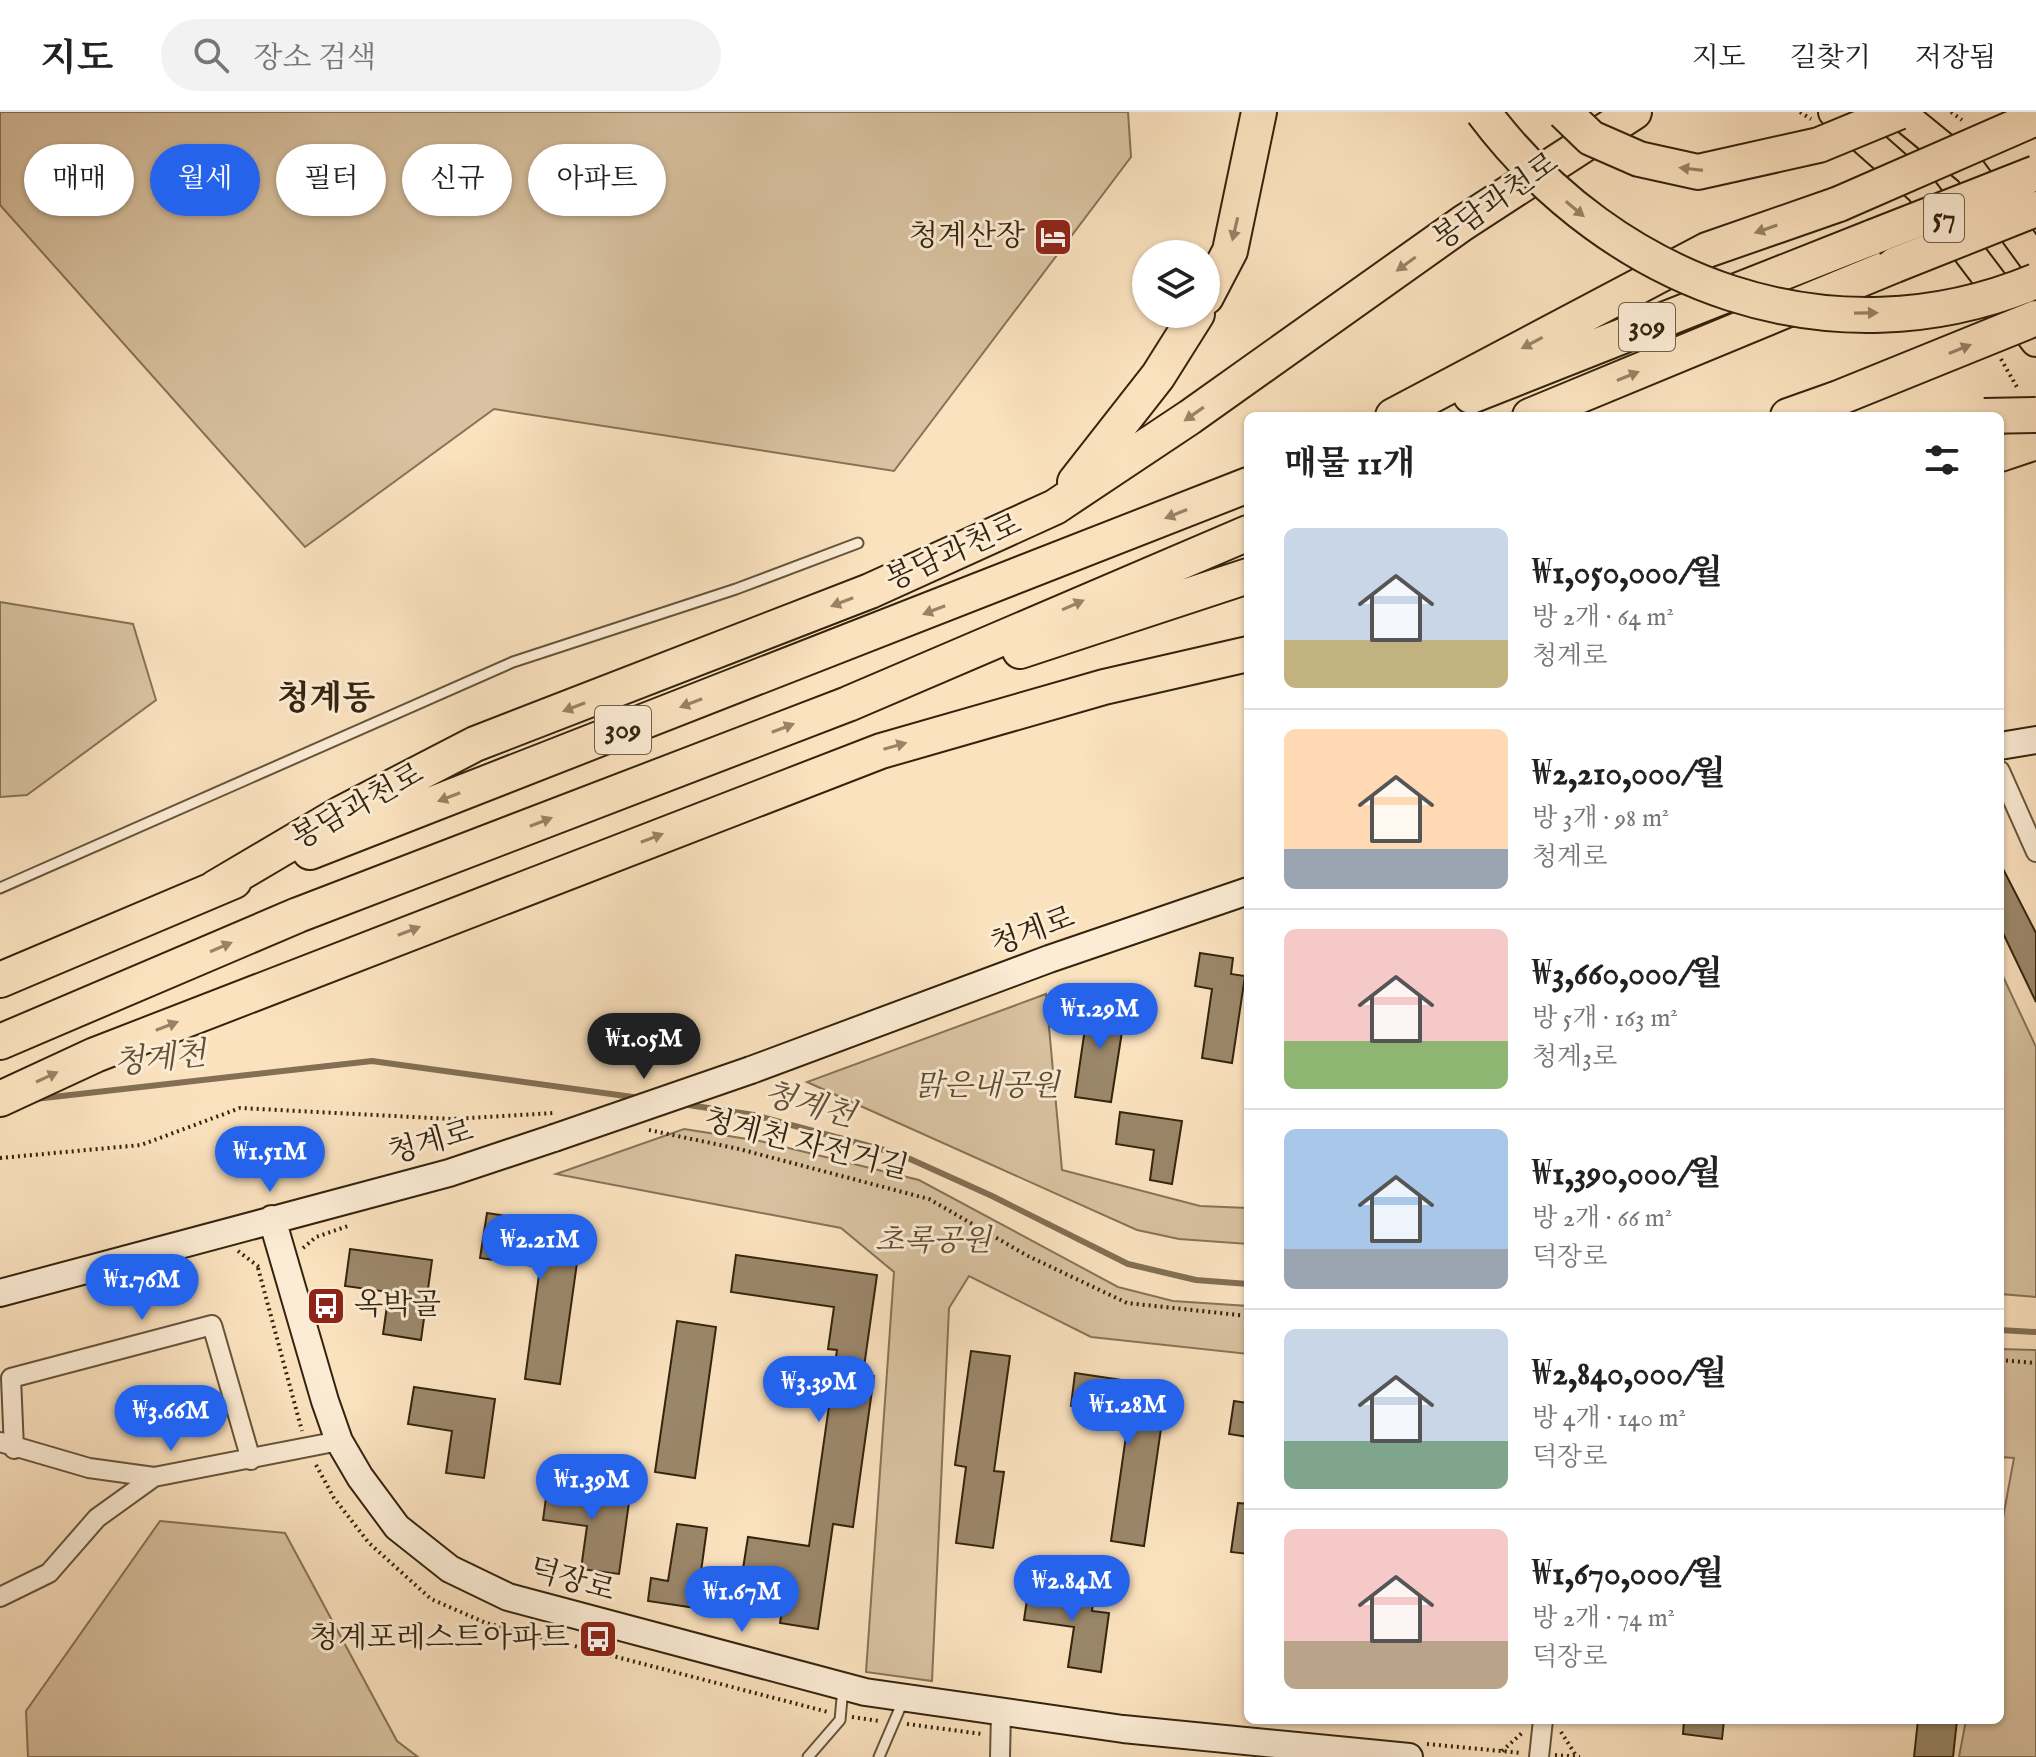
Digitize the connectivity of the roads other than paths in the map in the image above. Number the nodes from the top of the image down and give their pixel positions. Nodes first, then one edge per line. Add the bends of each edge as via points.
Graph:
1 (1259, 112) edge
2 (1483, 112) edge
3 (1564, 112) edge
4 (1634, 112) edge
5 (1834, 112) edge
6 (1899, 112) edge
7 (2036, 118) edge
8 (2036, 173) edge
9 (2036, 209) edge
10 (2036, 261) edge
11 (1220, 270) edge
12 (2036, 281) edge
13 (2036, 318) edge
14 (1188, 328) edge
15 (2036, 341) edge
16 (1401, 412) edge
17 (1430, 412) edge
18 (1540, 412) edge
19 (1799, 412) edge
20 (2036, 415) edge
21 (2004, 416) edge
22 (2036, 442) edge
23 (2004, 453) edge
24 (1244, 487) edge
25 (1055, 507) junction
26 (1244, 535) edge
27 (858, 543) dead end
28 (1244, 577) edge
29 (1244, 655) edge
30 (848, 704) junction
31 (2036, 740) edge
32 (2004, 745) edge
33 (2004, 780) edge
34 (2036, 852) edge
35 (0, 888) edge
36 (215, 888) junction
37 (1244, 892) edge
38 (0, 980) edge
39 (0, 1042) edge
40 (0, 1099) edge
41 (272, 1219) junction
42 (0, 1293) edge
43 (339, 1441) junction
44 (7, 1446) edge
45 (251, 1460) junction
46 (154, 1477) junction
47 (0, 1597) edge
48 (844, 1686) junction
49 (905, 1698) junction
50 (1001, 1713) junction
51 (1549, 1724) edge
52 (1412, 1750) edge
53 (1539, 1756) edge
54 (808, 1757) edge
55 (879, 1757) edge
56 (1000, 1757) edge

1 -> 11 highway via 1230,251
2 -> 12 highway, bridge via 1548,186 1588,220 1660,265 1730,293 1813,314 1916,312 2003,294
6 -> 3 highway, bridge via 1819,145 1698,172 1639,159 1591,138
4 -> 25 highway, 봉담과천로 via 1463,223
5 - 15 main road, 57 via 1921,189
6 - 10 main road, 57 via 1970,170
7 -> 16 highway, bridge via 1839,204 1707,250
8 - 17 highway, 309, bridge
18 -> 9 highway, 309, bridge
19 -> 13 highway, bridge
14 - 25 highway via 1158,376
20 - 21 highway, bridge
22 - 23 highway
24 -> 36 highway, 봉담과천로 / 309
25 -> 36 highway, 봉담과천로 via 870,591 475,744 342,813
30 -> 26 highway, 309
27 - 35 lane via 513,662
28 - 30 highway via 918,687
40 -> 29 highway via 95,1055 881,751 1104,687
39 -> 30 highway, 309 via 298,915
31 - 32 street
33 - 34 street
36 - 38 highway, 봉담과천로 / 309
37 - 41 street, 청계로, bridge via 554,1138 449,1173
41 - 42 street, 청계로
41 - 43 street, 덕장로
43 - 45 street
43 - 48 street, 덕장로 via 397,1527 450,1569 508,1597
44 - 45 street via 11,1378 212,1325
44 - 46 street via 89,1468
45 - 46 street
46 - 47 street via 97,1518 49,1573
48 - 49 street, 덕장로
48 - 54 lane via 840,1720
49 - 50 street, 덕장로
49 - 55 lane
50 - 52 street, 덕장로 via 1123,1729
50 - 56 street
51 - 53 street

